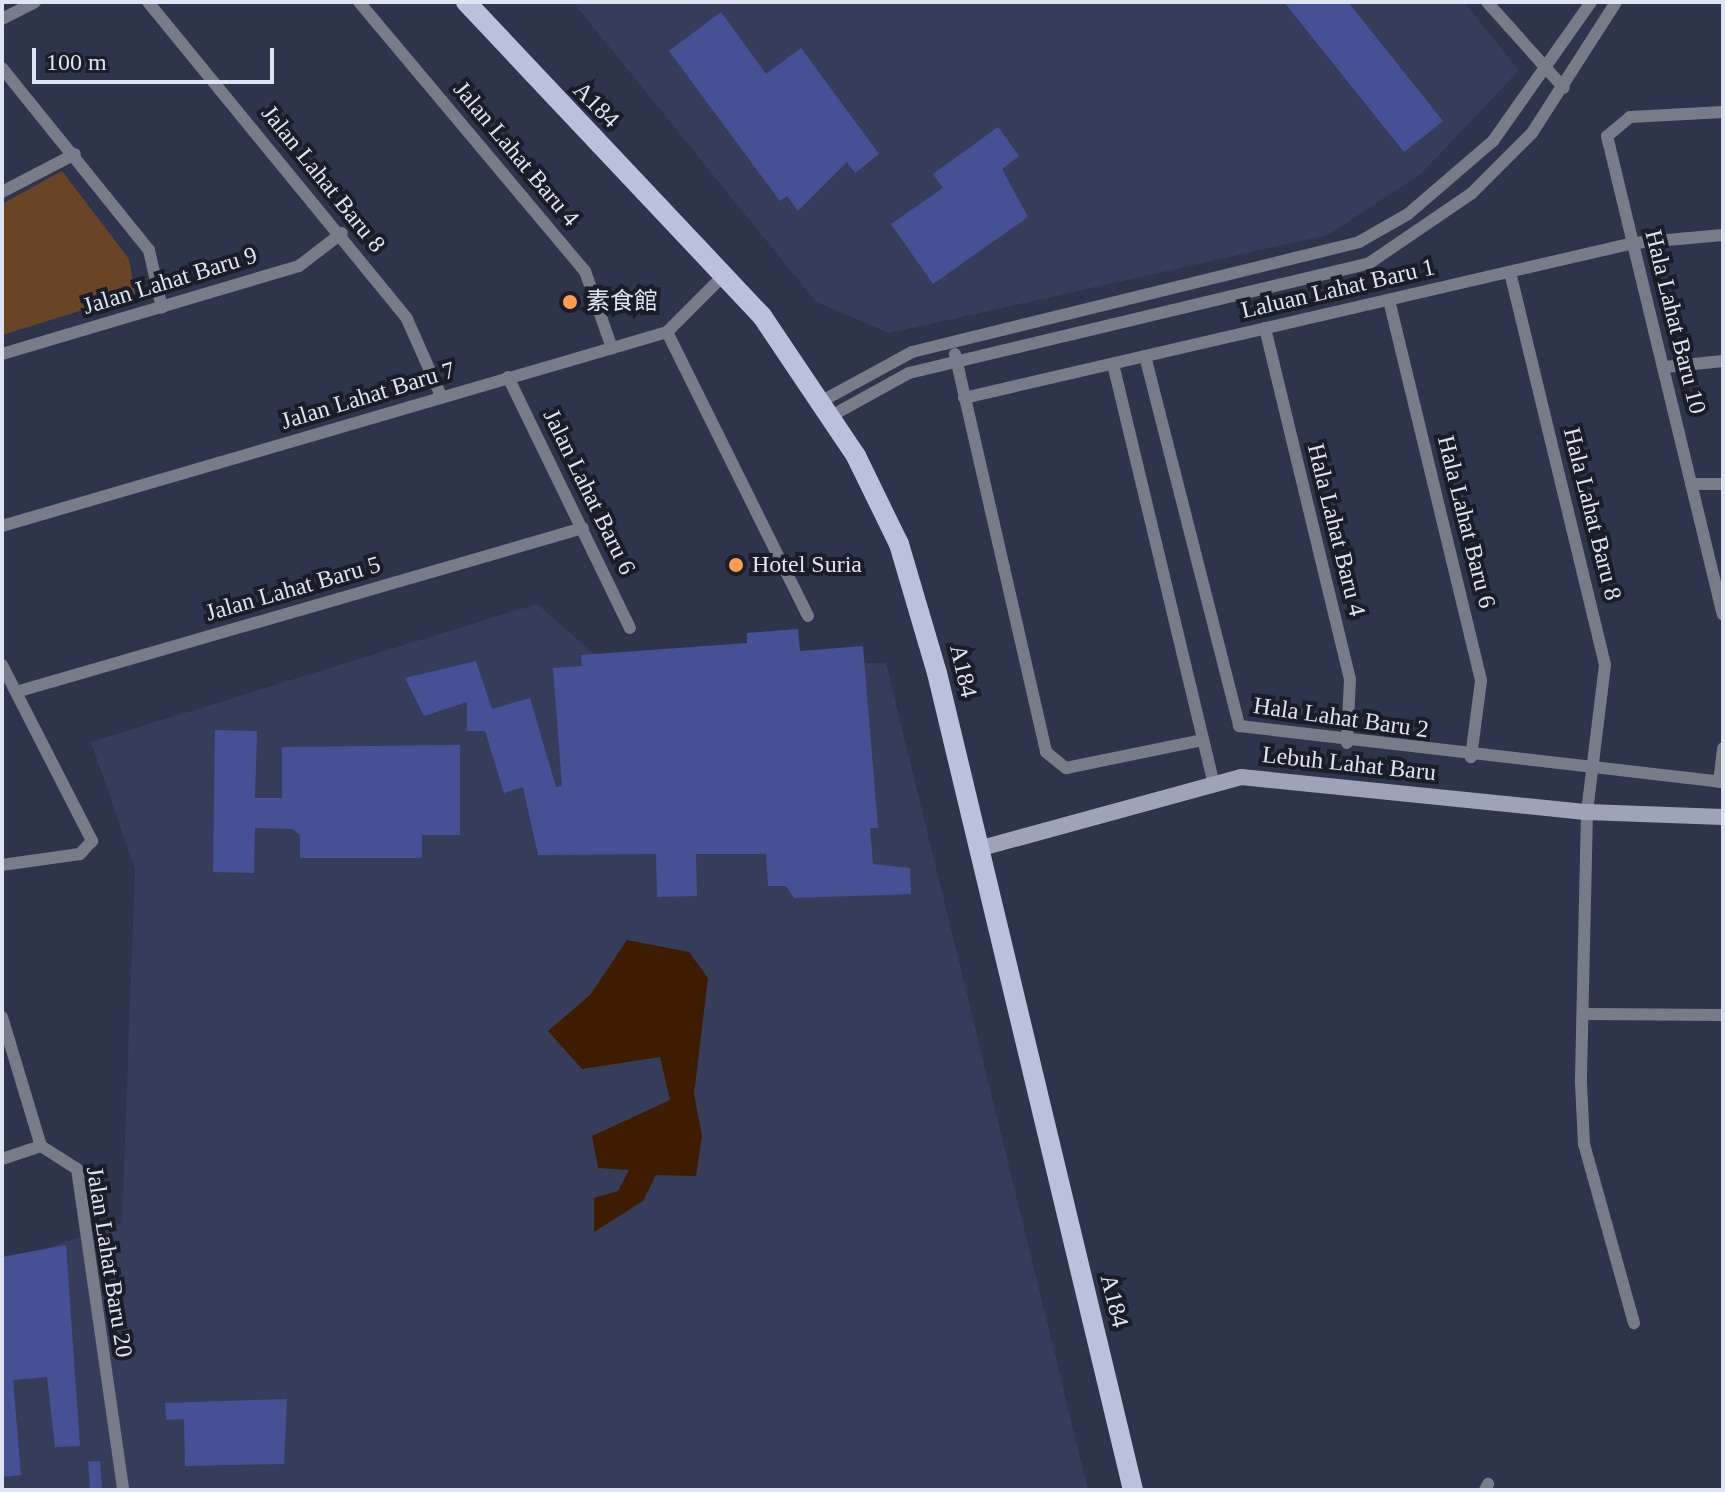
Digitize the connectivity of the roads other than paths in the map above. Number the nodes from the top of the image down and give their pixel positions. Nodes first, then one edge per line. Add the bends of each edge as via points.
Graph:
1 (35, 2) edge
2 (148, 2) edge
3 (359, 2) edge
4 (466, 2) edge
5 (1487, 2) edge
6 (1591, 2) edge
7 (1616, 2) edge
8 (2, 19) edge
9 (2, 68) edge
10 (1544, 73) junction
11 (1564, 88) junction
12 (1723, 112) edge
13 (75, 154) junction
14 (2, 192) edge
15 (342, 233) junction
16 (1723, 235) edge
17 (1634, 243) junction
18 (1510, 272) junction
19 (726, 273) junction
20 (1389, 300) junction
21 (162, 308) junction
22 (1265, 328) junction
23 (667, 332) junction
24 (953, 343) junction
25 (612, 348) junction
26 (2, 354) edge
27 (1145, 356) junction
28 (1723, 361) edge
29 (957, 362) junction
30 (1113, 364) junction
31 (1665, 367) junction
32 (508, 377) junction
33 (442, 398) junction
34 (964, 398) junction
35 (827, 408) junction
36 (1691, 484) junction
37 (1723, 484) edge
38 (2, 526) edge
39 (583, 528) junction
40 (1723, 614) edge
41 (808, 616) dead end
42 (630, 628) dead end
43 (2, 665) edge
44 (16, 692) junction
45 (1203, 740) junction
46 (1347, 743) junction
47 (1723, 748) edge
48 (1471, 757) junction
49 (1596, 769) junction
50 (1213, 782) junction
51 (1721, 782) edge
52 (1587, 812) junction
53 (1723, 817) edge
54 (978, 849) junction
55 (2, 865) edge
56 (1586, 1014) junction
57 (1723, 1015) edge
58 (2, 1017) edge
59 (41, 1146) junction
60 (2, 1159) edge
61 (1634, 1323) dead end
62 (123, 1490) edge
63 (1133, 1490) edge

1 - 8 street
2 - 15 street, Jalan Lahat Baru 8
3 - 25 street, Jalan Lahat Baru 4 via 585,271
4 - 19 main road, A184
5 - 10 street
6 - 10 street
7 - 11 street
9 - 13 street
10 - 11 street
10 - 24 street via 1517,114 1461,173 1359,242
11 - 29 street via 1472,193 1368,264
12 - 17 street, Hala Lahat Baru 10 via 1630,117 1607,136
13 - 14 street
13 - 21 street via 149,250
15 - 21 street, Jalan Lahat Baru 9 via 299,266
15 - 33 street, Jalan Lahat Baru 8 via 425,347
16 - 17 street, Laluan Lahat Baru 1
17 - 18 street, Laluan Lahat Baru 1
17 - 31 street, Hala Lahat Baru 10
18 - 20 street, Laluan Lahat Baru 1
18 - 49 street, Hala Lahat Baru 8 via 1605,665
19 - 23 street, Jalan Lahat Baru 7
19 - 35 main road, A184
20 - 22 street, Laluan Lahat Baru 1
20 - 48 street, Hala Lahat Baru 6 via 1481,681
21 - 26 street, Jalan Lahat Baru 9
22 - 27 street, Laluan Lahat Baru 1
22 - 46 street, Hala Lahat Baru 4 via 1350,679
23 - 25 street, Jalan Lahat Baru 7
23 - 41 street
24 - 29 street
24 - 35 street via 892,361
25 - 32 street, Jalan Lahat Baru 7
27 - 30 street, Laluan Lahat Baru 1
27 - 46 street, Hala Lahat Baru 2 via 1234,719 1248,730
28 - 31 street
29 - 34 street
29 - 35 street via 896,376
30 - 34 street, Laluan Lahat Baru 1
30 - 45 street
31 - 36 street, Hala Lahat Baru 10
32 - 33 street, Jalan Lahat Baru 7
32 - 39 street, Jalan Lahat Baru 6
33 - 38 street, Jalan Lahat Baru 7
34 - 45 street via 1054,764 1066,768
35 - 54 main road, A184 via 913,583
36 - 37 street
36 - 40 street, Hala Lahat Baru 10
39 - 42 street, Jalan Lahat Baru 6
39 - 44 street, Jalan Lahat Baru 5
43 - 44 street
44 - 55 street via 91,831 80,854
45 - 50 street
46 - 48 street, Hala Lahat Baru 2
47 - 51 street
48 - 49 street, Hala Lahat Baru 2
49 - 51 street, Hala Lahat Baru 2
49 - 52 street, Hala Lahat Baru 8
50 - 52 street, Lebuh Lahat Baru via 1241,777
50 - 54 street, Lebuh Lahat Baru
52 - 53 street, Lebuh Lahat Baru
52 - 56 street, Hala Lahat Baru 8
54 - 63 main road, A184
56 - 57 street
56 - 61 street, Hala Lahat Baru 8 via 1584,1144
58 - 59 street
59 - 60 street
59 - 62 street, Jalan Lahat Baru 20 via 77,1169

